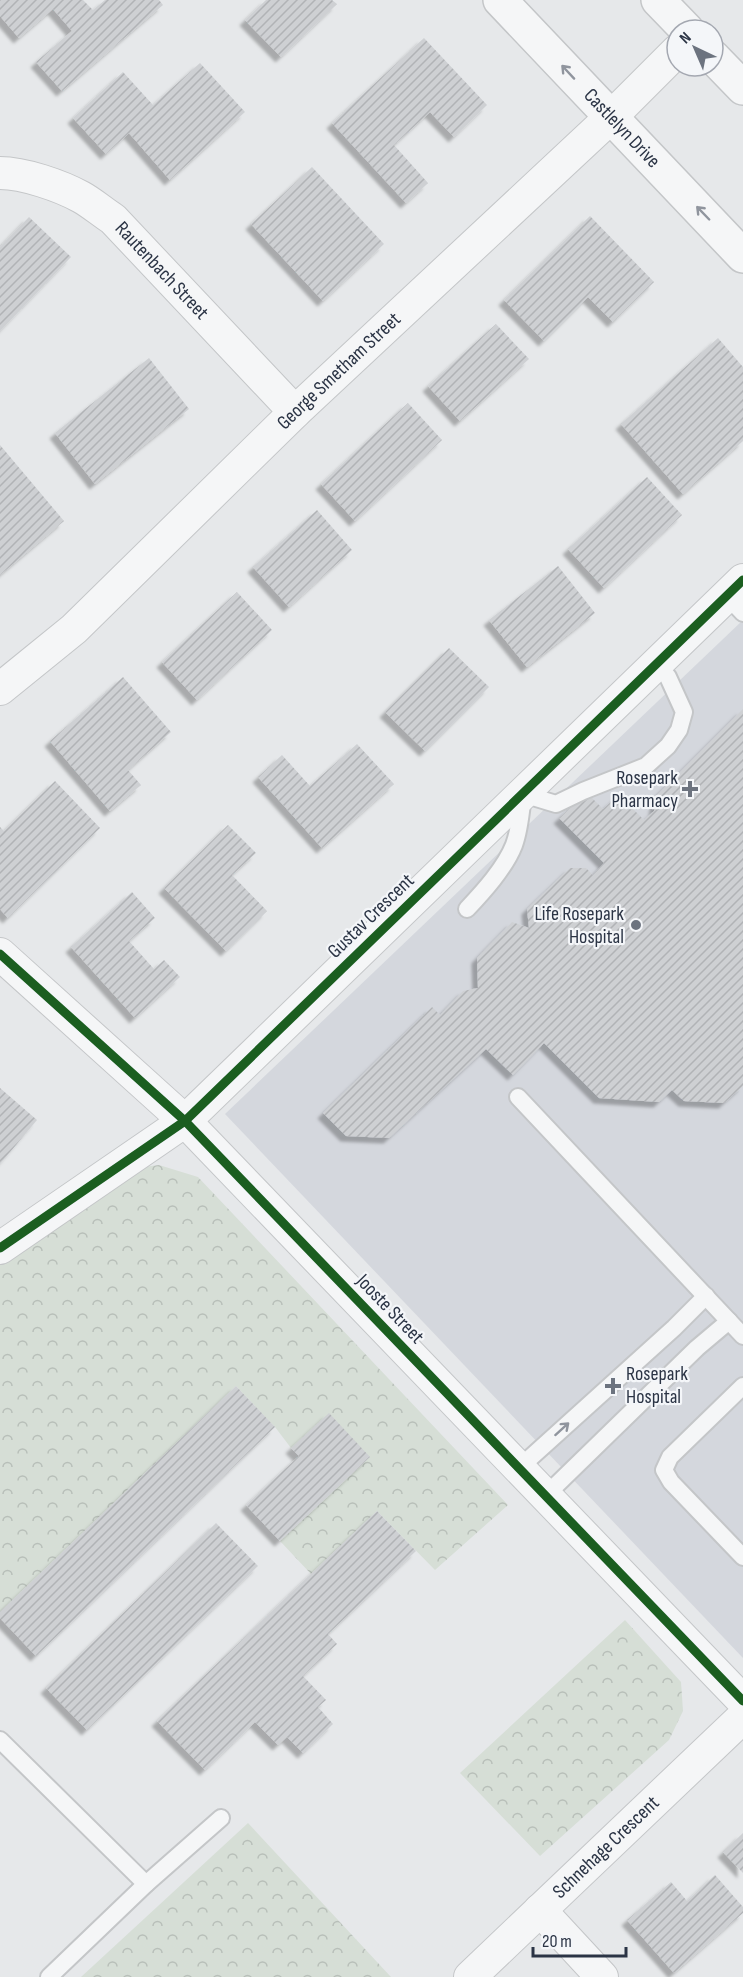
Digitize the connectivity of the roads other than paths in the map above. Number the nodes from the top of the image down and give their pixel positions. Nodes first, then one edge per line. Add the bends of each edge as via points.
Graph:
1 (500, 0) edge
2 (658, 0) edge
3 (675, 18) edge
4 (665, 63) edge
5 (725, 69) edge
6 (743, 88) edge
7 (611, 117) junction
8 (0, 174) edge
9 (743, 256) edge
10 (296, 412) junction
11 (738, 596) edge
12 (657, 664) junction
13 (0, 688) edge
14 (523, 794) junction
15 (467, 909) dead end
16 (0, 954) edge
17 (518, 1097) dead end
18 (185, 1121) junction
19 (0, 1248) edge
20 (706, 1296) junction
21 (729, 1321) junction
22 (743, 1336) edge
23 (743, 1386) edge
24 (519, 1468) junction
25 (545, 1496) junction
26 (743, 1557) edge
27 (743, 1701) edge
28 (743, 1718) edge
29 (0, 1740) edge
30 (221, 1818) dead end
31 (146, 1884) junction
32 (540, 1910) junction
33 (48, 1977) edge
34 (470, 1977) edge
35 (602, 1977) edge

7 -> 1 street, Castlelyn Drive
2 - 3 street
4 - 7 street, George Smetham Street
5 - 6 street
9 -> 7 street, Castlelyn Drive
7 - 10 street, George Smetham Street
8 - 10 street, Rautenbach Street via 51,184 81,197 113,219
10 - 13 street, George Smetham Street via 74,629
11 - 12 street, Gustav Crescent
12 - 14 street, Gustav Crescent
12 - 14 lane via 668,677 684,712 679,730 668,746 646,766 556,804
14 - 15 lane via 514,846 488,886
14 - 18 street, Gustav Crescent
16 - 18 street, Jooste Street
17 - 20 lane
18 - 19 street, Gustav Crescent
18 - 24 street, Jooste Street
20 - 21 lane
24 -> 20 lane
21 - 22 lane
21 - 25 lane
23 - 26 lane via 670,1456 664,1470
24 - 25 street, Jooste Street
25 - 27 street, Jooste Street
28 - 32 street, Schnehage Crescent
29 - 31 lane
30 - 31 lane
31 - 33 lane
32 - 34 street, Schnehage Crescent
32 - 35 street

